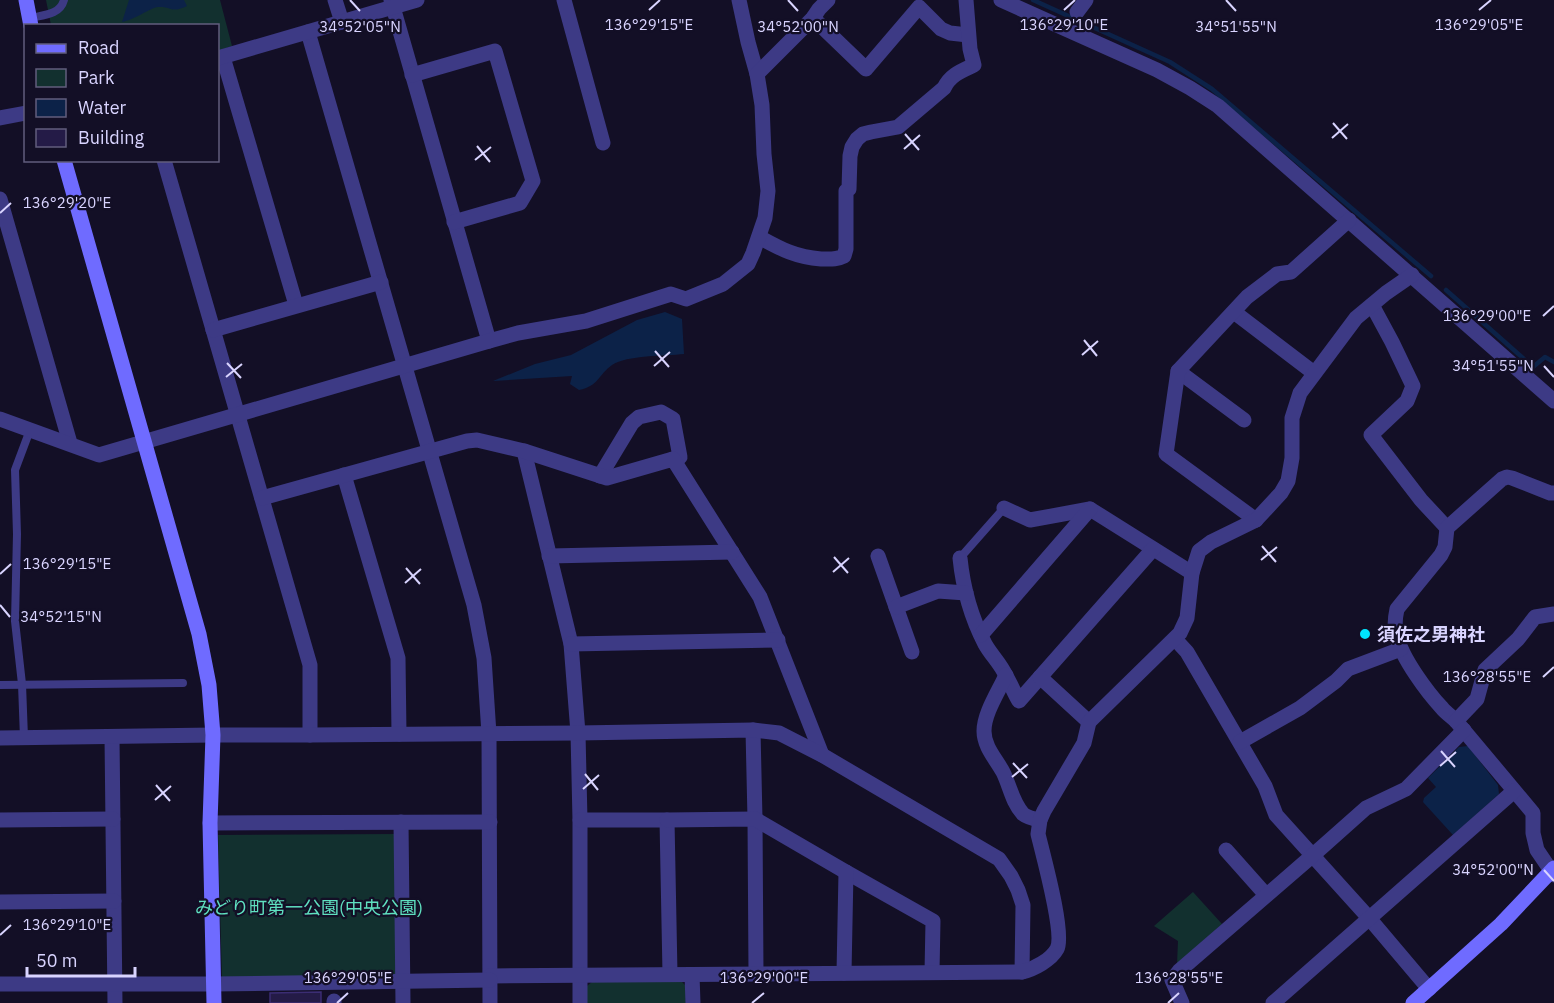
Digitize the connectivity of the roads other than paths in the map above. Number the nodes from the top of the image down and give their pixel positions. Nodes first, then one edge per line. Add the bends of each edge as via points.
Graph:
1 (26, 0) edge
2 (64, 0) edge
3 (335, 0) edge
4 (417, 0) edge
5 (564, 0) edge
6 (739, 0) edge
7 (966, 0) edge
8 (1001, 0) edge
9 (392, 3) edge
10 (819, 7) edge
11 (30, 22) edge
12 (342, 22) junction
13 (308, 32) junction
14 (968, 35) junction
15 (220, 58) edge
16 (757, 74) junction
17 (412, 75) junction
18 (24, 113) edge
19 (0, 118) edge
20 (603, 143) dead end
21 (65, 162) edge
22 (165, 162) edge
23 (0, 199) edge
24 (1349, 220) junction
25 (454, 222) junction
26 (759, 237) junction
27 (1412, 275) junction
28 (381, 282) junction
29 (296, 305) junction
30 (1372, 305) junction
31 (1234, 312) junction
32 (213, 330) junction
33 (489, 341) junction
34 (405, 366) junction
35 (1178, 371) junction
36 (1314, 373) junction
37 (1554, 401) edge
38 (236, 415) junction
39 (0, 418) edge
40 (1244, 420) dead end
41 (30, 430) junction
42 (144, 442) junction
43 (70, 443) junction
44 (429, 451) junction
45 (524, 451) junction
46 (673, 459) junction
47 (344, 475) junction
48 (600, 476) junction
49 (1554, 493) edge
50 (262, 498) junction
51 (1004, 508) joint
52 (1090, 509) junction
53 (1256, 520) junction
54 (1446, 528) junction
55 (1153, 549) junction
56 (732, 552) junction
57 (549, 556) junction
58 (878, 556) dead end
59 (960, 558) joint
60 (1192, 573) junction
61 (966, 593) junction
62 (896, 606) junction
63 (1554, 614) edge
64 (981, 635) junction
65 (1175, 639) junction
66 (778, 640) junction
67 (572, 644) junction
68 (1401, 649) junction
69 (912, 652) dead end
70 (1006, 675) junction
71 (1040, 677) junction
72 (183, 683) dead end
73 (22, 684) junction
74 (0, 685) edge
75 (1089, 722) junction
76 (1460, 725) junction
77 (753, 730) junction
78 (399, 734) junction
79 (489, 734) junction
80 (578, 734) junction
81 (213, 735) junction
82 (310, 735) junction
83 (112, 737) junction
84 (0, 738) edge
85 (24, 738) junction
86 (1240, 742) junction
87 (822, 755) junction
88 (1514, 791) junction
89 (113, 819) junction
90 (755, 819) junction
91 (0, 820) edge
92 (580, 820) junction
93 (667, 820) junction
94 (1040, 820) junction
95 (401, 822) junction
96 (490, 822) junction
97 (210, 823) junction
98 (1226, 850) dead end
99 (1312, 856) junction
100 (1553, 871) edge
101 (846, 872) junction
102 (1266, 896) junction
103 (114, 901) junction
104 (0, 902) edge
105 (1369, 918) junction
106 (932, 972) junction
107 (1022, 972) junction
108 (844, 973) junction
109 (670, 974) junction
110 (756, 974) junction
111 (580, 975) junction
112 (692, 975) junction
113 (490, 978) junction
114 (404, 981) junction
115 (114, 983) junction
116 (0, 984) edge
117 (213, 984) junction
118 (1429, 989) junction
119 (115, 1003) edge
120 (213, 1003) edge
121 (404, 1003) edge
122 (490, 1003) edge
123 (580, 1003) edge
124 (693, 1003) edge
125 (1182, 1003) edge
126 (1273, 1003) edge
127 (1413, 1003) edge

1 - 11 street
2 - 11 lane via 56,12
3 - 12 street
4 - 9 street
5 - 20 street
6 - 16 street
7 - 14 street
8 - 24 street via 1157,70 1204,96
9 - 12 street
9 - 17 street
10 - 14 street via 866,69 919,7 941,29
10 - 16 street
12 - 13 street
13 - 15 street
13 - 28 street
14 - 26 street via 974,65 947,81 944,88 898,127 863,134 852,147 844,256 835,260 792,254
15 - 29 street
16 - 26 street via 768,191
17 - 25 street
17 - 25 street via 495,51 530,170 533,181 520,203
18 - 19 street
21 - 42 street
22 - 32 street
23 - 43 street
24 - 27 street
24 - 31 street via 1291,272 1276,274
25 - 33 street
26 - 33 street via 748,264 708,291 686,299 671,294 586,321
27 - 30 street
27 - 37 street
28 - 29 street
28 - 34 street
29 - 32 street
30 - 36 street via 1356,318
30 - 54 street via 1413,386 1407,401 1371,435
31 - 35 street
31 - 36 street
32 - 38 street
33 - 34 street
34 - 38 street
34 - 44 street
35 - 40 street
35 - 53 street via 1166,454
36 - 53 street via 1300,393 1292,418 1288,482
38 - 42 street
38 - 50 street
39 - 41 street
41 - 43 street
41 - 73 lane via 15,470 15,621
42 - 43 street via 99,455
42 - 81 street via 200,634
44 - 45 street via 477,440
44 - 47 street
44 - 79 street via 474,605 484,658
45 - 48 street
45 - 57 street
46 - 48 street via 607,478
46 - 48 street via 680,457 673,419 661,412 639,417
46 - 56 street
47 - 50 street
47 - 78 street via 398,658
49 - 54 street via 1507,477
50 - 82 street via 310,665
51 - 52 street via 1030,520
51 - 59 lane
52 - 55 street
52 - 64 street
53 - 60 street via 1199,550
54 - 68 street via 1441,555 1397,609 1396,635
55 - 60 street
55 - 71 street
56 - 57 street
56 - 66 street via 760,597
57 - 67 street
58 - 62 street
59 - 61 street
60 - 65 street via 1187,618
61 - 62 street via 938,591
61 - 64 street
62 - 69 street
63 - 76 street via 1535,617 1485,670 1477,699
64 - 70 street
65 - 75 street
65 - 86 street
66 - 67 street
66 - 87 street
67 - 80 street
68 - 76 street via 1442,709
68 - 86 street via 1348,669 1300,708
70 - 71 street via 1019,701
70 - 94 street via 986,718 986,742 1017,806 1026,816
71 - 75 street
72 - 73 lane
73 - 74 lane
73 - 85 lane
75 - 94 street via 1083,743
76 - 88 street
76 - 99 street via 1406,789 1366,808
77 - 80 street
77 - 87 street via 779,733
77 - 90 street
78 - 79 street
78 - 82 street
79 - 80 street
79 - 96 street
80 - 92 street
81 - 82 street
81 - 83 street
81 - 97 street
83 - 85 street
83 - 89 street
84 - 85 street
86 - 99 street via 1276,815
87 - 107 street via 999,859 1023,905
88 - 100 street via 1533,813 1537,850
88 - 105 street
89 - 91 street
89 - 103 street
90 - 93 street
90 - 101 street
90 - 110 street
92 - 93 street
92 - 111 street
93 - 109 street
94 - 107 street via 1038,834 1059,937 1057,949 1047,959
95 - 96 street
95 - 97 street
95 - 114 street
96 - 113 street
97 - 117 street
98 - 102 street
99 - 102 street
99 - 105 street
100 - 118 street
101 - 106 street via 933,921
101 - 108 street
102 - 125 street via 1179,971 1172,980
103 - 104 street
103 - 115 street
105 - 118 street
105 - 126 street
106 - 107 street
106 - 108 street
108 - 110 street
109 - 111 street
109 - 112 street
110 - 112 street
111 - 113 street
111 - 123 street
112 - 124 street
113 - 114 street
113 - 122 street
114 - 117 street
114 - 121 street
115 - 116 street
115 - 117 street
115 - 119 street
117 - 120 street
118 - 127 street

